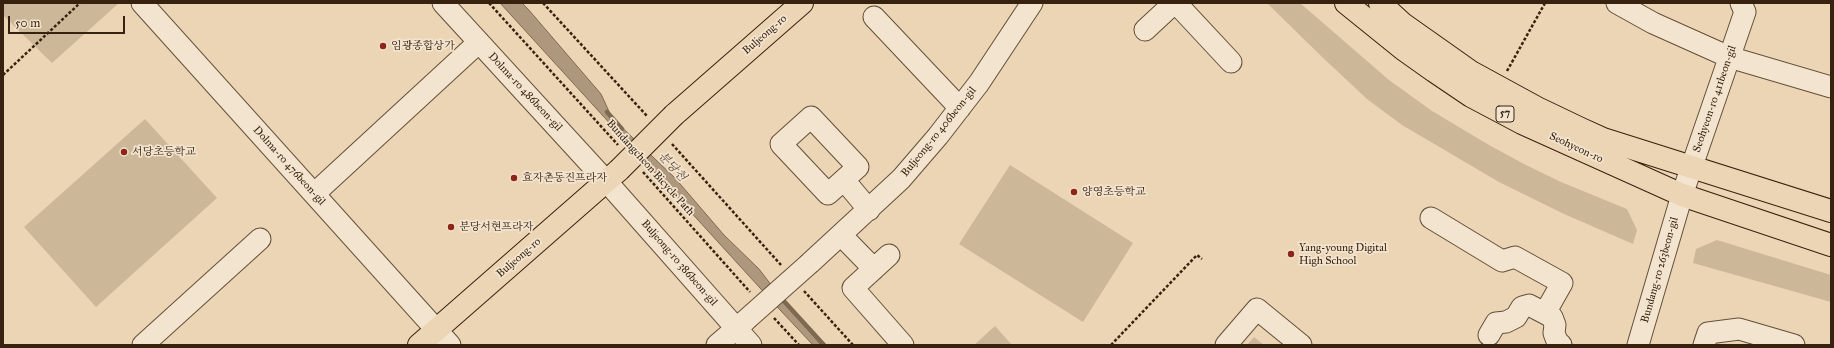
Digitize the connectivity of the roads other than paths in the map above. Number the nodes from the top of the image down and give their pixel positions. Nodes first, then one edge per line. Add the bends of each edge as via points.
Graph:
1 (142, 3) edge
2 (443, 3) edge
3 (802, 3) edge
4 (1032, 3) edge
5 (1175, 3) edge
6 (1346, 3) edge
7 (1380, 3) edge
8 (1617, 3) edge
9 (1741, 3) edge
10 (874, 17) dead end
11 (1145, 30) dead end
12 (479, 42) junction
13 (1729, 57) junction
14 (1231, 62) dead end
15 (1831, 87) edge
16 (960, 108) junction
17 (1691, 168) junction
18 (613, 176) junction
19 (844, 180) dead end
20 (314, 194) junction
21 (1682, 194) junction
22 (869, 210) junction
23 (1831, 211) edge
24 (1431, 218) dead end
25 (841, 235) junction
26 (260, 239) dead end
27 (1831, 245) edge
28 (889, 255) dead end
29 (874, 269) junction
30 (1545, 313) junction
31 (741, 324) junction
32 (1488, 335) dead end
33 (443, 337) edge
34 (143, 345) edge
35 (419, 345) edge
36 (717, 345) edge
37 (751, 345) edge
38 (903, 345) edge
39 (1226, 345) edge
40 (1301, 345) edge
41 (1561, 345) edge
42 (1638, 345) edge
43 (1704, 345) edge
44 (1794, 345) edge

1 - 20 street, Dolma-ro 476beon-gil
2 - 12 street, Dolma-ro 486beon-gil
3 - 18 main road, Buljeong-ro, bridge via 674,115
4 - 16 street, Buljeong-ro 406beon-gil
5 - 11 street
5 - 14 street
6 - 21 main road, Seohyeon-ro / 57 via 1403,49 1472,96 1576,148
7 - 17 main road, Seohyeon-ro / 57 via 1403,24 1471,72 1537,108 1603,139
8 - 13 street
9 - 13 street, Seohyeon-ro 411beon-gil via 1745,12
10 - 16 street
12 - 18 street, Dolma-ro 486beon-gil
12 - 20 street
13 - 15 street
13 - 17 street, Seohyeon-ro 411beon-gil
16 - 22 street, Buljeong-ro 406beon-gil via 906,174
17 - 21 street, Seohyeon-ro 411beon-gil
17 - 23 main road, Seohyeon-ro / 57
18 - 31 street, Buljeong-ro 386beon-gil
18 - 33 main road, Buljeong-ro
19 - 22 street
20 - 33 street, Dolma-ro 476beon-gil
21 - 27 main road, Seohyeon-ro / 57
21 - 42 street, Bundang-ro 263beon-gil
22 - 25 street, Buljeong-ro 406beon-gil
24 - 30 street via 1502,261 1515,257 1562,283
25 - 29 street
25 - 31 street, Buljeong-ro 406beon-gil, bridge
26 - 34 street
28 - 29 street
29 - 38 street via 853,288
30 - 32 street via 1529,305 1522,307 1516,317 1496,323
30 - 41 street via 1552,317 1554,333
31 - 36 street, Buljeong-ro 406beon-gil
31 - 37 street, Buljeong-ro 386beon-gil
33 - 35 main road, Buljeong-ro
39 - 40 street via 1257,309
43 - 44 street via 1708,333 1739,329

